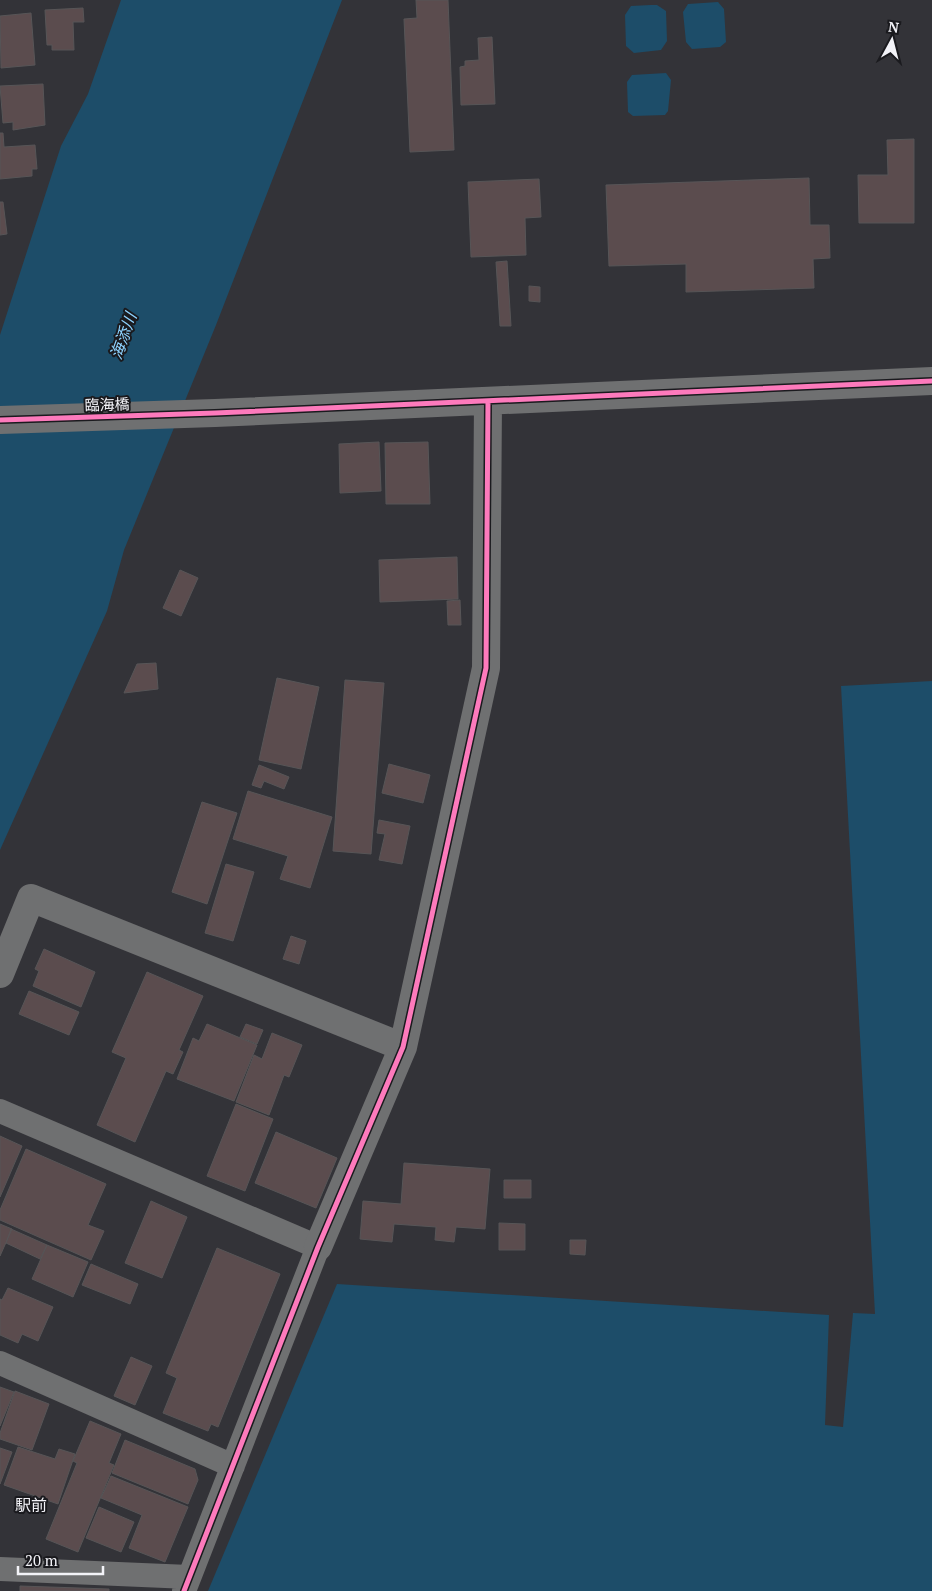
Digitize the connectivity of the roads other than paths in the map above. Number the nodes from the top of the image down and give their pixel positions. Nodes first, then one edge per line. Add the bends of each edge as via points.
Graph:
1 (932, 381) edge
2 (488, 400) junction
3 (0, 420) edge
4 (0, 974) edge
5 (403, 1047) junction
6 (0, 1111) edge
7 (318, 1247) junction
8 (0, 1363) edge
9 (233, 1466) junction
10 (0, 1569) edge
11 (186, 1584) edge

1 - 2 street, 臨海橋
2 - 3 street, 臨海橋
2 - 5 street via 486,668
4 - 5 street via 31,898
5 - 7 street
6 - 7 street
7 - 9 street
8 - 9 street
9 - 11 street
10 - 11 street

